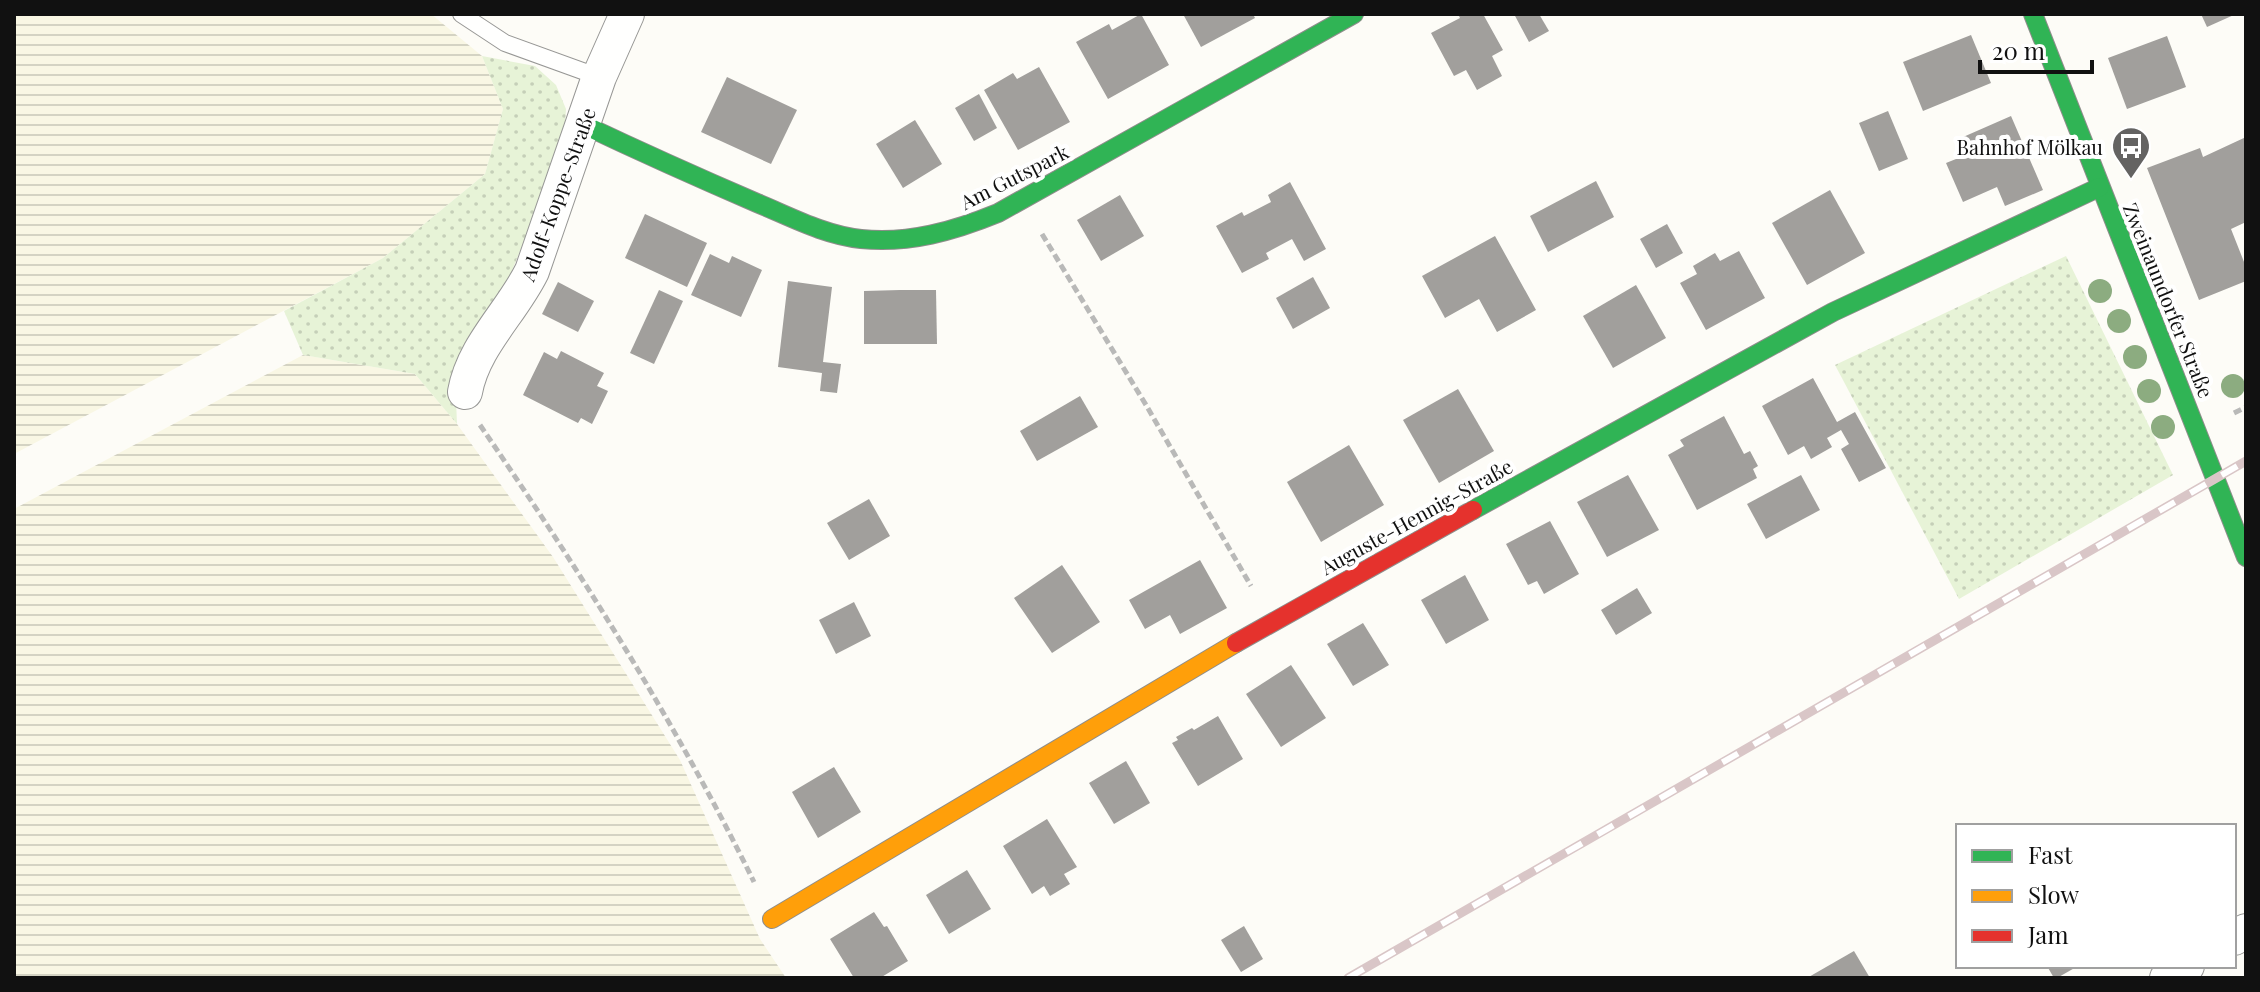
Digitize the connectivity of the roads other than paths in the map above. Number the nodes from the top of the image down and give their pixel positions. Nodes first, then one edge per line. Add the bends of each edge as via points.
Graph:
1 (461, 14) edge
2 (627, 14) edge
3 (1354, 14) edge
4 (2033, 14) edge
5 (599, 77) junction
6 (584, 125) junction
7 (2100, 187) junction
8 (465, 392) road end
9 (2246, 557) edge
10 (772, 919) road end

1 - 5 lane via 505,43
2 - 5 street, Adolf-Koppe-Straße
3 - 6 street, Am Gutspark via 998,213 916,239 860,239 823,229
4 - 7 street, Zweinaundorfer Straße
5 - 6 street, Adolf-Koppe-Straße
6 - 8 street, Adolf-Koppe-Straße via 532,271 468,373
7 - 9 street, Zweinaundorfer Straße
7 - 10 street, Auguste-Hennig-Straße via 1833,312 1272,622

